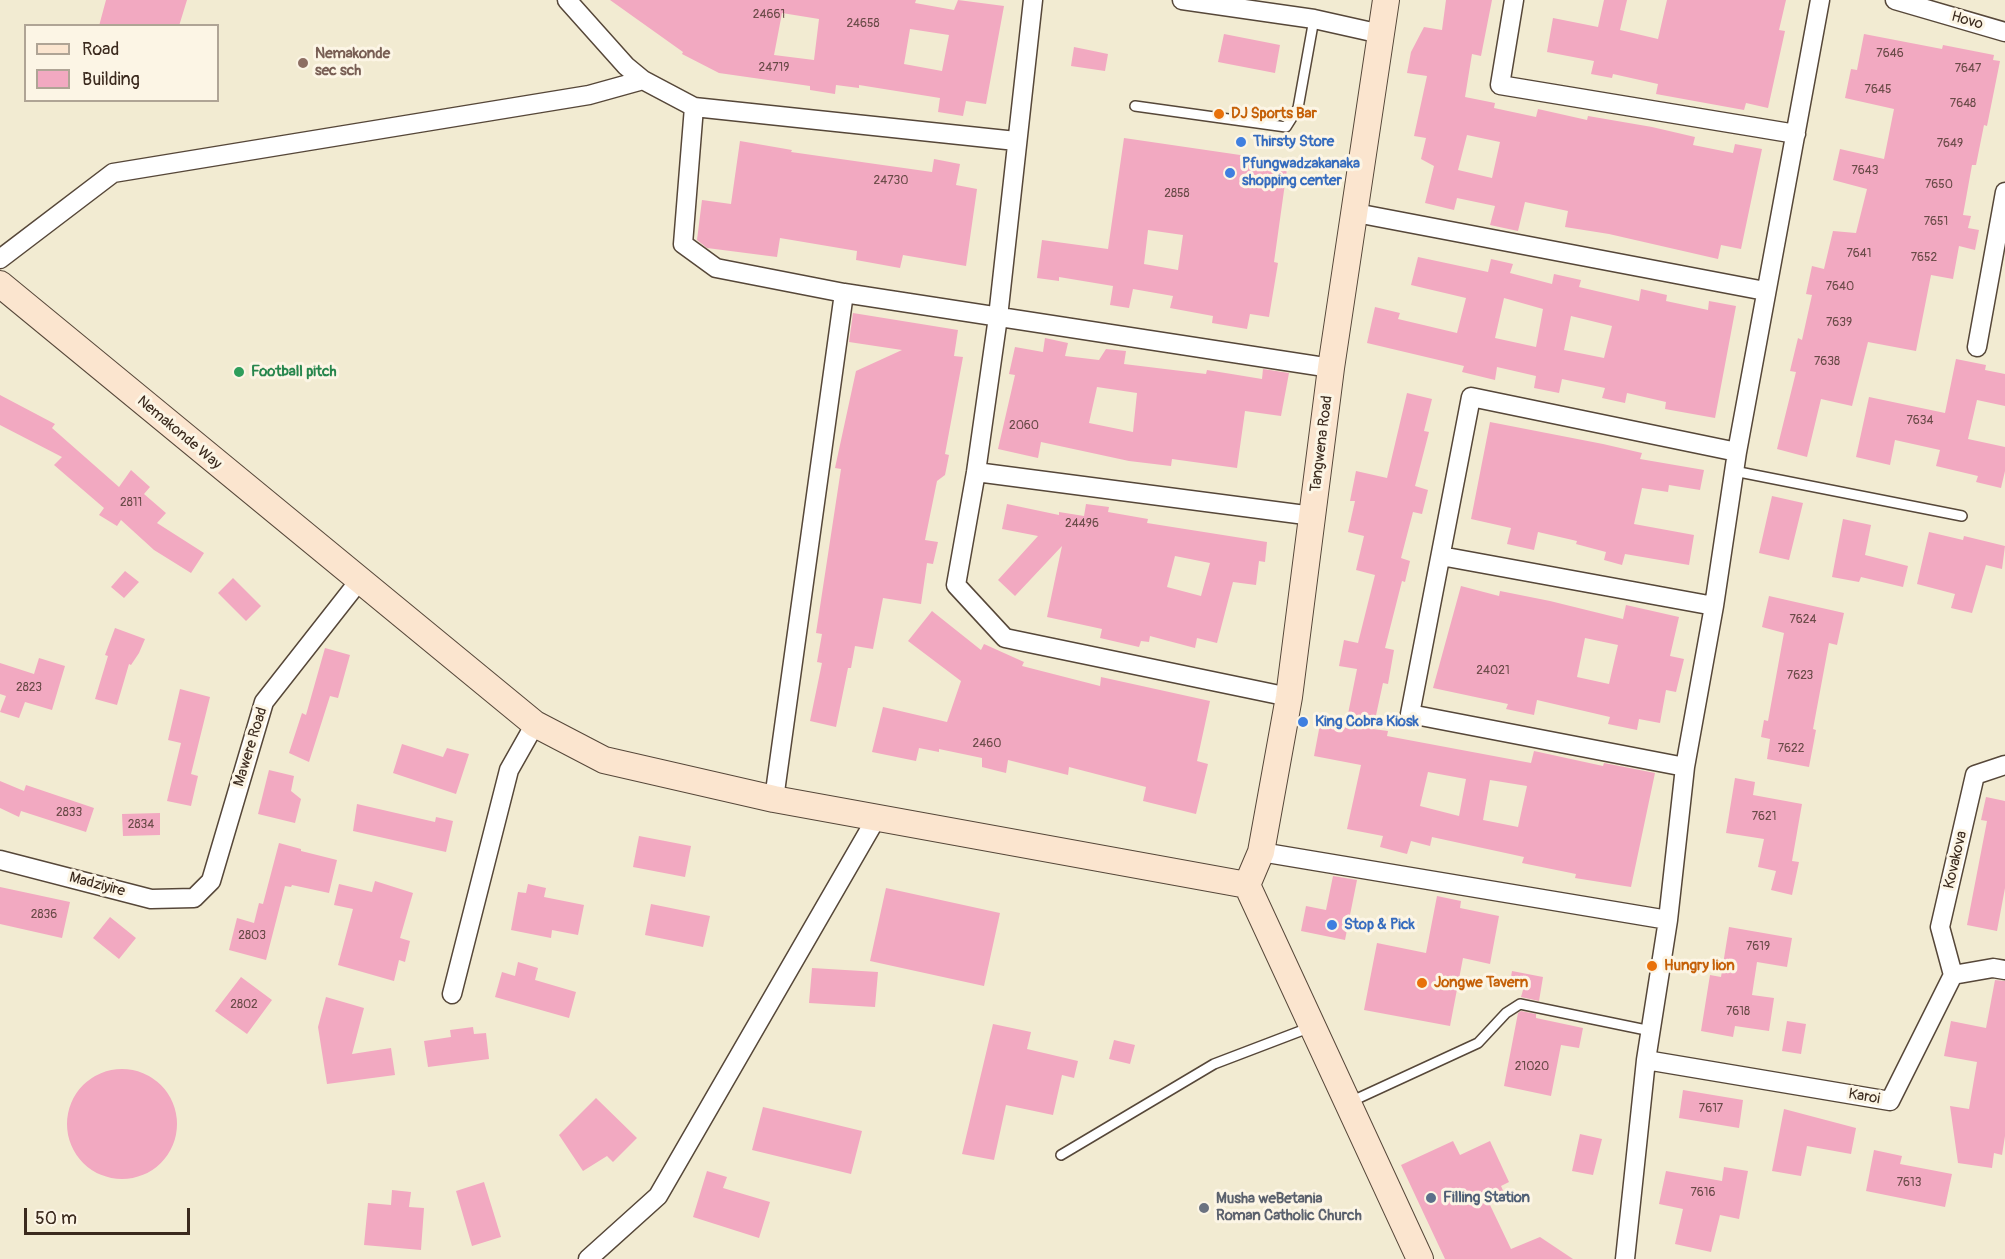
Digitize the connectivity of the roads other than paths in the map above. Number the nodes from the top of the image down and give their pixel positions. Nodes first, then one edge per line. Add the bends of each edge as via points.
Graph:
1 (567, 0) edge
2 (1033, 0) edge
3 (1182, 0) edge
4 (1386, 0) edge
5 (1514, 0) edge
6 (1820, 0) edge
7 (1895, 0) edge
8 (1314, 19) junction
9 (2005, 32) edge
10 (1381, 34) junction
11 (643, 80) junction
12 (1135, 106) dead end
13 (694, 107) junction
14 (1796, 134) junction
15 (1016, 141) junction
16 (2005, 192) edge
17 (1356, 213) junction
18 (0, 259) edge
19 (0, 284) edge
20 (1765, 291) junction
21 (844, 293) junction
22 (998, 317) junction
23 (1977, 346) dead end
24 (1331, 368) junction
25 (1737, 452) junction
26 (1734, 471) junction
27 (976, 472) junction
28 (1313, 516) junction
29 (1962, 516) dead end
30 (1441, 555) junction
31 (358, 581) junction
32 (1714, 606) junction
33 (1289, 698) junction
34 (535, 724) junction
35 (2005, 765) edge
36 (1685, 767) junction
37 (774, 799) junction
38 (877, 817) junction
39 (1261, 852) junction
40 (0, 860) edge
41 (1246, 885) junction
42 (195, 898) joint
43 (1668, 920) junction
44 (2005, 970) edge
45 (1953, 975) junction
46 (452, 994) dead end
47 (1311, 1027) junction
48 (1651, 1030) junction
49 (1646, 1060) junction
50 (1348, 1103) junction
51 (1061, 1155) dead end
52 (588, 1259) edge
53 (1420, 1259) edge
54 (1625, 1259) edge

1 - 11 street
2 - 15 street
3 - 8 street
4 - 10 street, Tangwena Road
5 - 14 street via 1500,85
6 - 14 street
7 - 9 street, Hovo
8 - 10 street
8 - 12 lane via 1298,108 1286,127
10 - 17 street, Tangwena Road
11 - 13 street
11 - 18 street via 589,95 113,173
13 - 15 street
13 - 21 street via 683,244 716,268
14 - 20 street
15 - 22 street
16 - 23 street
17 - 20 street
17 - 24 street, Tangwena Road
19 - 31 street, Nemakonde Way
20 - 25 street
21 - 22 street
21 - 37 street
22 - 24 street
22 - 27 street
24 - 28 street, Tangwena Road
25 - 26 street
25 - 30 street via 1471,397
26 - 29 lane
26 - 32 street
27 - 28 street
27 - 33 street via 956,585 1005,638
28 - 33 street, Tangwena Road
30 - 32 street
30 - 36 street via 1410,714
31 - 34 street, Nemakonde Way
31 - 42 street, Mawere Road via 264,702 211,881
32 - 36 street
33 - 39 street, Tangwena Road
34 - 37 street, Nemakonde Way via 604,760
34 - 46 street via 509,770
35 - 45 street, Kovakova via 1975,776 1940,927
36 - 43 street
37 - 38 street, Nemakonde Way
38 - 41 street, Nemakonde Way
38 - 52 street via 658,1196
39 - 41 street, Tangwena Road
39 - 43 street
40 - 42 street, Madziyire via 151,899
41 - 47 street
43 - 48 street
44 - 45 street via 1993,968
45 - 49 street, Karoi via 1890,1101
47 - 50 street
47 - 51 lane via 1214,1064
48 - 49 street
48 - 50 lane via 1520,1004 1478,1043
49 - 54 street
50 - 53 street

